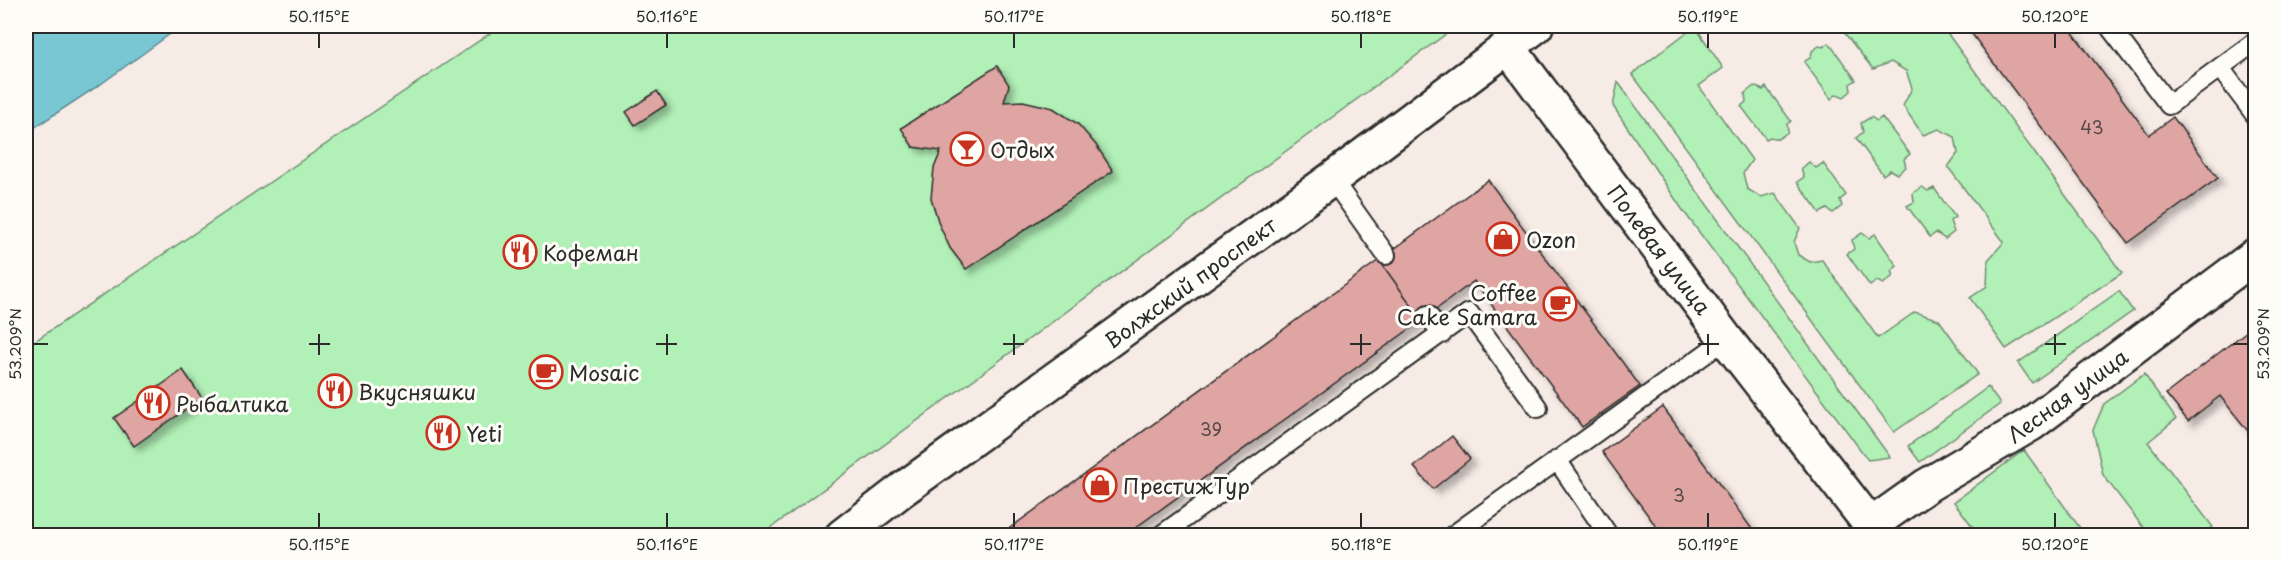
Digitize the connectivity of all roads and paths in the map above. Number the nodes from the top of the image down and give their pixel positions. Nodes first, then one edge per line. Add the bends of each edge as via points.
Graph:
1 (1536, 26) edge
2 (2109, 26) edge
3 (2256, 41) edge
4 (1508, 47) junction
5 (2220, 68) junction
6 (2256, 116) edge
7 (1332, 179) junction
8 (1386, 255) dead end
9 (2256, 255) edge
10 (1428, 315) dead end
11 (1442, 334) junction
12 (1726, 339) junction
13 (1538, 408) dead end
14 (1557, 460) junction
15 (1875, 530) edge
16 (842, 536) edge
17 (1160, 536) edge
18 (1452, 536) edge
19 (1610, 536) edge

1 - 4 street, Волжский проспект
2 - 5 lane via 2169,105
3 - 5 lane
4 - 7 street, Волжский проспект
4 - 12 street, Полевая улица
5 - 6 lane
7 - 8 lane
7 - 16 street, Волжский проспект
9 - 15 street, Лесная улица via 2031,424 1926,486
10 - 11 lane
11 - 13 lane via 1469,314
11 - 17 lane
12 - 14 lane
12 - 15 street, Полевая улица
14 - 18 lane
14 - 19 lane

